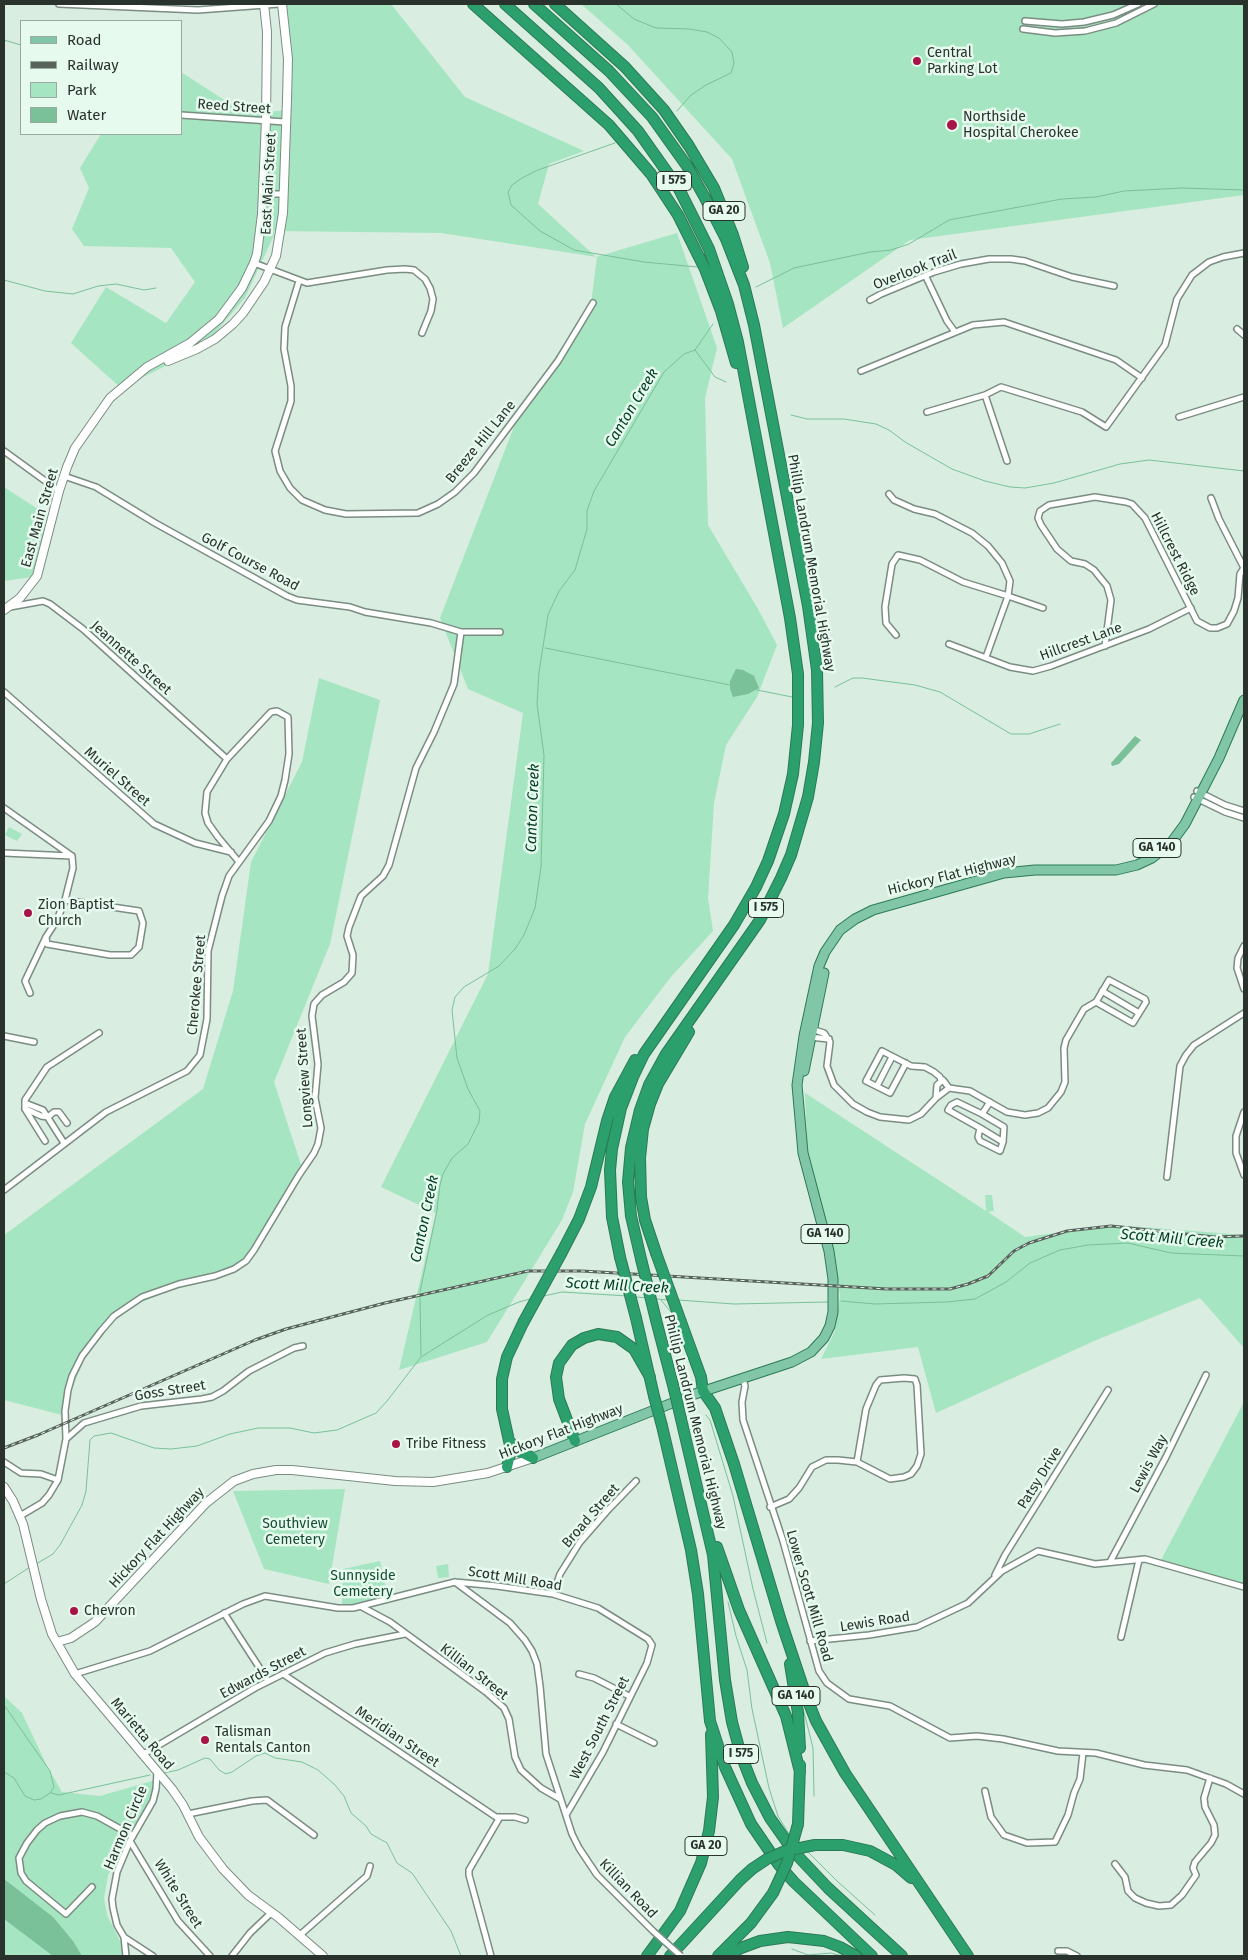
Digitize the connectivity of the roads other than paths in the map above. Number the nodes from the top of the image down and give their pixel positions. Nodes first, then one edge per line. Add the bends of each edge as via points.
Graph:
1 (59, 4) edge
2 (281, 4) edge
3 (473, 4) edge
4 (505, 4) edge
5 (534, 4) edge
6 (555, 4) edge
7 (1138, 4) edge
8 (1154, 4) edge
9 (264, 5) edge
10 (1025, 21) dead end
11 (1023, 29) dead end
12 (182, 114) edge
13 (266, 120) junction
14 (285, 122) junction
15 (263, 194) junction
16 (283, 194) junction
17 (1244, 253) edge
18 (254, 263) junction
19 (270, 269) junction
20 (927, 275) junction
21 (299, 281) junction
22 (1114, 286) dead end
23 (870, 300) dead end
24 (593, 303) dead end
25 (754, 325) junction
26 (1238, 328) dead end
27 (422, 332) dead end
28 (955, 332) junction
29 (1244, 335) edge
30 (861, 371) dead end
31 (1142, 378) junction
32 (129, 382) junction
33 (985, 395) junction
34 (1244, 399) edge
35 (752, 412) junction
36 (927, 412) dead end
37 (1180, 417) dead end
38 (4, 451) edge
39 (1007, 461) dead end
40 (64, 476) junction
41 (58, 491) junction
42 (889, 494) dead end
43 (1210, 498) dead end
44 (1244, 568) edge
45 (1008, 596) junction
46 (1043, 608) dead end
47 (1190, 608) junction
48 (6, 609) edge
49 (461, 632) junction
50 (500, 632) dead end
51 (896, 635) dead end
52 (949, 644) dead end
53 (1105, 646) junction
54 (986, 657) junction
55 (4, 692) edge
56 (1244, 699) edge
57 (226, 759) junction
58 (1198, 795) junction
59 (4, 808) edge
60 (1244, 812) edge
61 (1244, 818) edge
62 (231, 852) junction
63 (4, 853) edge
64 (72, 856) junction
65 (239, 862) junction
66 (65, 900) junction
67 (46, 937) junction
68 (1244, 946) edge
69 (726, 970) junction
70 (1244, 989) edge
71 (1102, 992) junction
72 (30, 993) dead end
73 (1096, 1002) junction
74 (1244, 1012) edge
75 (1139, 1013) junction
76 (664, 1024) junction
77 (808, 1032) junction
78 (98, 1033) dead end
79 (4, 1036) edge
80 (34, 1042) dead end
81 (892, 1057) junction
82 (906, 1063) junction
83 (941, 1081) junction
84 (877, 1086) junction
85 (949, 1088) junction
86 (936, 1098) junction
87 (990, 1102) junction
88 (25, 1106) junction
89 (1244, 1112) edge
90 (982, 1114) junction
91 (48, 1117) junction
92 (66, 1123) dead end
93 (980, 1128) junction
94 (45, 1141) dead end
95 (1003, 1142) junction
96 (64, 1143) junction
97 (1244, 1175) edge
98 (1166, 1177) dead end
99 (4, 1190) edge
100 (303, 1346) dead end
101 (1206, 1375) dead end
102 (650, 1377) junction
103 (701, 1378) junction
104 (743, 1379) junction
105 (720, 1385) junction
106 (1108, 1390) dead end
107 (703, 1392) junction
108 (66, 1439) junction
109 (575, 1441) junction
110 (510, 1442) junction
111 (533, 1458) junction
112 (4, 1462) edge
113 (857, 1462) junction
114 (507, 1468) junction
115 (58, 1480) junction
116 (636, 1481) dead end
117 (4, 1487) edge
118 (700, 1496) junction
119 (770, 1507) junction
120 (20, 1516) junction
121 (1140, 1560) junction
122 (1110, 1562) junction
123 (992, 1580) junction
124 (455, 1582) junction
125 (1244, 1587) edge
126 (553, 1594) junction
127 (362, 1607) junction
128 (224, 1613) junction
129 (781, 1621) junction
130 (405, 1634) junction
131 (1121, 1637) dead end
132 (810, 1641) junction
133 (57, 1642) junction
134 (651, 1650) joint
135 (75, 1674) junction
136 (282, 1674) junction
137 (579, 1674) dead end
138 (268, 1681) junction
139 (629, 1696) junction
140 (710, 1721) junction
141 (616, 1724) junction
142 (654, 1743) dead end
143 (1084, 1753) junction
144 (142, 1755) junction
145 (157, 1771) junction
146 (800, 1772) junction
147 (1210, 1778) junction
148 (984, 1791) dead end
149 (1244, 1794) edge
150 (560, 1799) junction
151 (188, 1814) junction
152 (566, 1815) junction
153 (500, 1817) junction
154 (526, 1820) dead end
155 (314, 1835) dead end
156 (131, 1838) junction
157 (1115, 1864) dead end
158 (370, 1866) dead end
159 (92, 1887) dead end
160 (922, 1889) junction
161 (271, 1913) junction
162 (300, 1935) junction
163 (124, 1937) junction
164 (1058, 1951) dead end
165 (126, 1954) edge
166 (321, 1955) edge
167 (153, 1956) edge
168 (210, 1956) edge
169 (232, 1956) edge
170 (491, 1956) edge
171 (648, 1956) edge
172 (670, 1956) edge
173 (681, 1956) edge
174 (718, 1956) edge
175 (727, 1956) edge
176 (856, 1956) edge
177 (872, 1956) edge
178 (902, 1956) edge
179 (968, 1956) edge
180 (1077, 1956) edge

1 - 9 street via 198,10
2 - 9 street
2 - 14 main road, East Main Street via 288,59
3 - 35 highway, GA 20 via 609,125 656,181 705,269
4 - 35 highway, I 575 via 624,114 679,189 706,242 724,288
5 - 25 highway, Phillip Landrum Memorial Highway / I 575 via 636,98 672,144 726,238 744,285
6 - 25 highway, GA 20 via 641,83 690,146 714,188 733,235 744,270
7 - 10 street via 1114,15 1084,22 1050,24
8 - 11 street via 1122,20 1090,30 1055,32
9 - 13 main road, East Main Street via 267,32
12 - 13 street, Reed Street
13 - 14 street, Reed Street
13 - 15 main road, East Main Street
14 - 16 main road, East Main Street
15 - 16 street
15 - 18 main road, East Main Street
16 - 19 main road, East Main Street via 278,246
17 - 31 street via 1209,262 1192,275 1177,299 1166,345
18 - 19 street
18 - 32 main road, East Main Street via 242,288 218,319 190,343 147,367
19 - 21 street
19 - 32 main road, East Main Street via 243,313 215,339
20 - 22 street, Overlook Trail via 975,260 1011,258
20 - 23 street, Overlook Trail
20 - 28 street
21 - 24 street, Breeze Hill Lane via 285,327 284,349 291,401 276,452 280,471 302,500 325,510 346,514 418,513 455,492 474,472 558,361
21 - 27 street via 316,283 387,270 414,270 425,279 433,299
25 - 69 highway, Phillip Landrum Memorial Highway / I 575 via 814,649 818,723 811,783 791,855 752,934
26 - 29 street
28 - 30 street
28 - 31 street via 979,324 1004,322 1116,360
31 - 33 street via 1106,427 1082,412 1001,387
32 - 40 main road, East Main Street via 110,398 84,433
33 - 36 street
33 - 39 street
34 - 37 street
35 - 76 highway, I 575 via 795,646 799,698 796,752 784,814 756,887 734,925
38 - 41 street
40 - 41 main road, East Main Street
40 - 49 street, Golf Course Road via 96,487 154,523 288,596 431,623
41 - 48 main road, East Main Street via 37,576
42 - 45 street via 894,500 956,523 988,546 1002,563 1010,581
43 - 44 street, Hillcrest Ridge
44 - 47 street, Hillcrest Ridge via 1240,574 1237,605 1227,624 1217,628 1203,625
45 - 46 street
45 - 51 street via 963,582 920,560 898,555 892,564 885,607 886,623
45 - 54 street
47 - 53 street, Hillcrest Lane
47 - 53 street, Hillcrest Ridge via 1138,508 1126,502 1095,497 1050,505 1040,511 1038,518 1057,550 1071,561 1094,570 1107,586 1111,600
48 - 57 street, Jeannette Street via 43,601 50,604 83,629
49 - 50 street, Golf Course Road
49 - 108 street, Longview Street via 454,684 416,768 389,865 383,876 361,896 349,927 347,936 353,955 352,973 314,1004 312,1016 318,1051 315,1098 321,1128 314,1153 254,1250 240,1265 216,1276 162,1289 126,1306 114,1316 82,1356 72,1376 66,1405
52 - 54 street, Hillcrest Lane
53 - 54 street, Hillcrest Lane via 1032,671 1010,668
55 - 62 street, Muriel Street via 154,824 196,843
56 - 58 main road, Hickory Flat Highway / GA 140
57 - 62 street via 206,792 205,813 208,823
57 - 65 street, Cherokee Street via 272,712 286,715 289,754 280,796 265,828
58 - 60 street
58 - 61 street via 1225,812
58 - 77 main road, Hickory Flat Highway / GA 140 via 1175,829 1156,849 1132,861 1097,869 1012,872 860,915 840,930 820,966
59 - 64 street
62 - 65 street
63 - 64 street
64 - 66 street via 73,868
65 - 96 street, Cherokee Street via 229,876 208,951 207,1019 200,1055 187,1071 106,1112
66 - 67 street
66 - 67 street via 139,911 143,924 138,947 132,956 110,955 47,944
67 - 72 street via 25,982
68 - 70 street via 1237,968
69 - 103 highway, bridge via 663,1075 646,1116 641,1143 640,1184 645,1220
69 - 118 highway, Phillip Landrum Memorial Highway / I 575, bridge via 666,1054 649,1085 631,1148 628,1182 631,1216
71 - 73 street
71 - 75 street
71 - 75 street via 1109,980 1145,999
73 - 75 street via 1133,1023
73 - 87 street via 1084,1009 1066,1040 1065,1082 1048,1108 1025,1115 1007,1112
74 - 98 street via 1194,1045 1180,1066
76 - 102 highway, I 575, bridge via 633,1077 616,1126 610,1196 614,1232
76 - 110 highway, bridge via 621,1084 579,1219 507,1357 502,1379 502,1409
77 - 86 street via 828,1039 831,1044 827,1066 831,1081 853,1104 866,1112 909,1120 921,1114
77 - 104 main road, Hickory Flat Highway / GA 140 via 799,1103 800,1127 805,1160 831,1262 832,1319 824,1338 811,1352 784,1366
78 - 88 street via 50,1064 25,1100
79 - 80 street
81 - 82 street
81 - 84 street
81 - 84 street via 882,1052 866,1081
82 - 83 street via 934,1072
82 - 84 street via 890,1093
83 - 85 street via 946,1082
83 - 86 street via 937,1085
85 - 86 street
85 - 87 street via 970,1091
87 - 90 street
88 - 91 street
88 - 94 street
89 - 97 street via 1236,1136 1236,1153
90 - 93 street via 957,1102 948,1110
90 - 95 street via 1004,1127
91 - 92 street via 58,1112
91 - 96 street
93 - 95 street
93 - 95 street via 980,1141 1000,1150
96 - 99 street, Cherokee Street
100 - 108 street, Goss Street via 249,1371 212,1397 141,1406 78,1426
101 - 122 street, Lewis Way
102 - 109 highway via 634,1349 616,1337 598,1334 572,1345 559,1362 556,1377 559,1399
102 - 140 highway, I 575, bridge via 692,1558
103 - 105 main road
103 - 107 highway
104 - 105 main road, Hickory Flat Highway / GA 140
104 - 119 street, Lower Scott Mill Road via 743,1420
105 - 107 main road, Hickory Flat Highway / GA 140
106 - 123 street, Patsy Drive
107 - 109 main road, Hickory Flat Highway / GA 140
107 - 129 highway, GA 140 via 715,1408
108 - 115 street, Longview Street
109 - 111 main road, Hickory Flat Highway
110 - 111 highway via 517,1450
110 - 114 highway
111 - 114 main road, Hickory Flat Highway
112 - 115 street via 21,1473 41,1474
113 - 113 street via 890,1479 912,1474 920,1454 914,1379 880,1380 876,1385 866,1409
113 - 119 street via 832,1460 816,1464 795,1494
114 - 133 main road, Hickory Flat Highway via 433,1482 292,1470 260,1473 234,1482 206,1503 95,1622 71,1638
115 - 120 street, Longview Street via 42,1503
116 - 126 street, Broad Street via 580,1542 560,1574
117 - 120 main road, Marietta Road
118 - 146 highway via 739,1610 786,1716
118 - 178 highway, Phillip Landrum Memorial Highway / I 575 via 713,1555 732,1722 752,1783 770,1818 794,1852
119 - 132 street, Lower Scott Mill Road via 783,1541
120 - 133 main road, Marietta Road via 46,1615
121 - 122 street, Lewis Road
121 - 125 street, Lewis Road
121 - 131 street
122 - 123 street, Lewis Road via 1095,1564 1038,1551
123 - 132 street, Lewis Road via 968,1603 917,1627
124 - 126 street, Scott Mill Road
124 - 127 street, Scott Mill Road
124 - 150 street, Killian Road via 510,1623 532,1651 540,1686 546,1754
126 - 134 street, Scott Mill Road via 598,1608 648,1638
127 - 128 street, Scott Mill Road via 338,1608 265,1596
127 - 130 street, Killian Street
128 - 135 street, Scott Mill Road via 150,1651
128 - 138 street
129 - 146 highway, GA 140 via 796,1699
129 - 160 highway via 806,1696 828,1745
130 - 136 street, Edwards Street via 333,1650
130 - 150 street, Killian Street via 504,1708 515,1757 522,1770
132 - 143 street, Lower Scott Mill Road via 819,1671 827,1684 850,1699 890,1706 950,1738 985,1736
133 - 135 main road, Marietta Road
134 - 139 street, West South Street
135 - 144 main road, Marietta Road
136 - 138 street, Edwards Street
136 - 153 street, Meridian Street
137 - 139 street
138 - 144 street, Edwards Street
139 - 141 street, West South Street
140 - 171 highway, GA 20 via 713,1797 706,1847 688,1895
140 - 177 highway, I 575 via 737,1796 768,1852 794,1882
141 - 142 street
141 - 152 street, West South Street
143 - 147 street, Lower Scott Mill Road via 1187,1770
143 - 148 street via 1080,1779 1055,1842 1028,1843 1004,1835 991,1817
144 - 145 main road, Marietta Road
145 - 151 main road, Marietta Road
145 - 156 street, Harmon Circle via 153,1801
146 - 174 highway, bridge via 798,1824 791,1854 773,1893 751,1923
147 - 149 street, Lower Scott Mill Road
147 - 157 street via 1204,1798 1215,1835 1195,1862 1196,1875 1191,1884 1171,1905 1159,1906 1135,1898
150 - 152 street, Killian Road
151 - 155 street via 252,1800 267,1800
151 - 161 main road, Marietta Road via 199,1837 223,1869
152 - 173 street, Killian Road, bridge via 589,1864 607,1886
153 - 154 street
153 - 170 street via 469,1870
156 - 159 street via 98,1816 82,1812 45,1823 26,1843 19,1858 20,1874 66,1914
156 - 163 street, Harmon Circle via 112,1899 112,1908
156 - 168 street, White Street via 178,1920
158 - 162 street via 367,1876
160 - 172 highway, bridge via 896,1865 870,1852 843,1845 815,1844 785,1851 752,1868
160 - 179 highway
161 - 162 main road, Marietta Road
161 - 169 street
162 - 166 main road, Marietta Road
163 - 165 street, Harmon Circle
163 - 167 street
164 - 180 street via 1067,1950
175 - 176 highway via 760,1941 788,1937 824,1941

